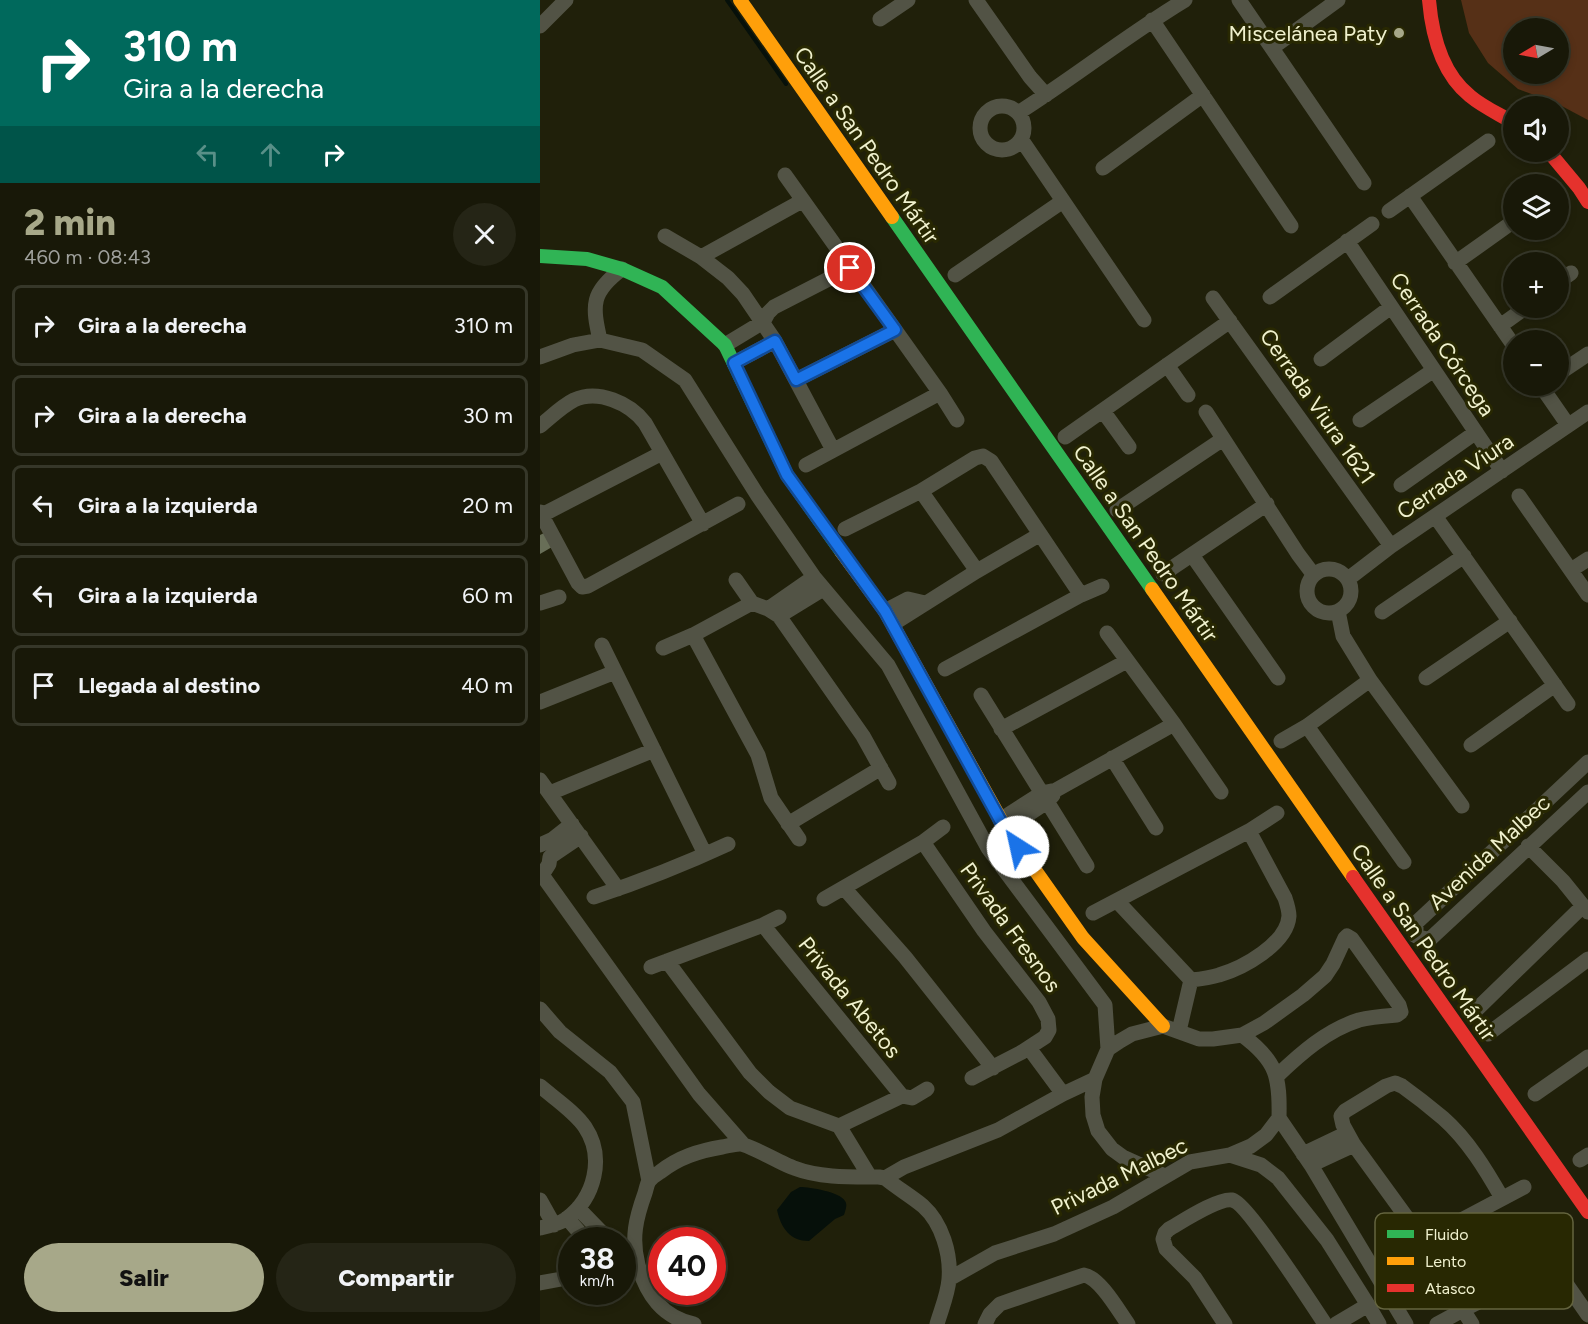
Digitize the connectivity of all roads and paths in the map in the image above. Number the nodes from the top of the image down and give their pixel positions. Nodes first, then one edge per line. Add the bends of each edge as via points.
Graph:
1 (566, 0) edge
2 (740, 0) edge
3 (908, 0) edge
4 (976, 0) edge
5 (1185, 0) edge
6 (1239, 0) edge
7 (1338, 0) edge
8 (1429, 0) edge
9 (880, 19) dead end
10 (1152, 20) junction
11 (540, 26) edge
12 (1272, 48) junction
13 (1046, 95) junction
14 (1203, 95) junction
15 (1018, 113) junction
16 (1503, 116) edge
17 (1021, 139) junction
18 (1488, 141) dead end
19 (1557, 162) edge
20 (1103, 168) dead end
21 (785, 175) dead end
22 (1364, 183) dead end
23 (1410, 196) junction
24 (802, 201) junction
25 (1063, 201) junction
26 (1588, 202) edge
27 (1389, 211) dead end
28 (1372, 224) dead end
29 (1291, 226) dead end
30 (1503, 229) edge
31 (665, 236) dead end
32 (1347, 241) junction
33 (540, 256) edge
34 (701, 257) junction
35 (1455, 263) junction
36 (850, 268) junction
37 (622, 269) junction
38 (956, 275) dead end
39 (1270, 297) dead end
40 (1213, 298) dead end
41 (1391, 307) junction
42 (1511, 318) edge
43 (1144, 320) dead end
44 (1230, 321) junction
45 (763, 322) junction
46 (1500, 326) junction
47 (895, 330) junction
48 (1503, 330) edge
49 (600, 340) junction
50 (775, 341) junction
51 (725, 345) junction
52 (1588, 354) edge
53 (540, 357) edge
54 (1321, 359) dead end
55 (734, 363) junction
56 (1167, 365) junction
57 (1569, 367) edge
58 (1434, 370) junction
59 (796, 380) junction
60 (940, 393) junction
61 (1188, 395) dead end
62 (1548, 396) edge
63 (1103, 411) junction
64 (1206, 412) dead end
65 (1588, 412) edge
66 (957, 420) dead end
67 (1360, 420) dead end
68 (1568, 425) junction
69 (540, 426) edge
70 (1476, 432) junction
71 (1065, 437) dead end
72 (1223, 439) junction
73 (1129, 447) dead end
74 (833, 450) junction
75 (662, 453) junction
76 (806, 465) dead end
77 (1502, 471) junction
78 (1401, 484) dead end
79 (921, 491) junction
80 (1519, 496) dead end
81 (738, 504) dead end
82 (1267, 504) junction
83 (1117, 510) dead end
84 (541, 513) edge
85 (1435, 516) junction
86 (703, 524) junction
87 (845, 530) dead end
88 (1039, 535) junction
89 (1391, 546) junction
90 (1192, 555) junction
91 (1464, 556) junction
92 (1588, 559) edge
93 (1570, 570) junction
94 (977, 571) junction
95 (1163, 574) dead end
96 (1313, 574) junction
97 (1348, 579) junction
98 (736, 580) dead end
99 (818, 583) junction
100 (1102, 586) dead end
101 (1081, 595) junction
102 (1588, 595) edge
103 (559, 597) dead end
104 (540, 603) edge
105 (752, 603) junction
106 (1338, 611) junction
107 (774, 612) junction
108 (1382, 612) dead end
109 (889, 617) junction
110 (1510, 621) junction
111 (1107, 633) dead end
112 (693, 635) junction
113 (602, 645) dead end
114 (663, 648) dead end
115 (1126, 661) junction
116 (945, 669) dead end
117 (615, 672) junction
118 (1278, 678) dead end
119 (1426, 678) dead end
120 (1371, 680) junction
121 (1555, 685) junction
122 (981, 695) dead end
123 (540, 702) edge
124 (1568, 704) dead end
125 (1174, 724) junction
126 (1307, 726) junction
127 (1001, 729) junction
128 (1281, 741) dead end
129 (1471, 745) dead end
130 (654, 750) junction
131 (1112, 758) junction
132 (1588, 762) edge
133 (881, 768) junction
134 (540, 780) edge
135 (889, 783) dead end
136 (1221, 792) dead end
137 (1588, 792) edge
138 (550, 793) junction
139 (1049, 795) junction
140 (1462, 806) dead end
141 (1276, 813) dead end
142 (788, 824) junction
143 (1003, 824) junction
144 (943, 827) dead end
145 (1156, 828) dead end
146 (577, 830) junction
147 (1249, 831) junction
148 (799, 839) dead end
149 (922, 842) junction
150 (728, 844) dead end
151 (1528, 846) junction
152 (544, 849) edge
153 (705, 854) junction
154 (1404, 862) dead end
155 (1087, 866) dead end
156 (541, 873) edge
157 (844, 888) junction
158 (618, 889) junction
159 (594, 897) dead end
160 (824, 899) dead end
161 (1117, 901) junction
162 (1586, 909) edge
163 (1093, 913) dead end
164 (778, 917) dead end
165 (763, 925) junction
166 (1588, 959) edge
167 (667, 961) junction
168 (651, 967) dead end
169 (1191, 980) junction
170 (540, 1009) edge
171 (1476, 1010) dead end
172 (1162, 1026) junction
173 (1179, 1031) junction
174 (1488, 1034) dead end
175 (1242, 1035) junction
176 (1108, 1049) junction
177 (1026, 1050) junction
178 (1588, 1057) edge
179 (993, 1068) junction
180 (1277, 1076) junction
181 (972, 1078) dead end
182 (1095, 1079) junction
183 (540, 1086) edge
184 (927, 1089) dead end
185 (1535, 1094) dead end
186 (902, 1096) junction
187 (1058, 1097) junction
188 (1279, 1118) junction
189 (843, 1125) junction
190 (1350, 1139) junction
191 (742, 1143) junction
192 (1230, 1155) junction
193 (1307, 1160) junction
194 (1165, 1176) junction
195 (878, 1177) junction
196 (649, 1181) junction
197 (1524, 1187) dead end
198 (1502, 1198) junction
199 (540, 1200) edge
200 (1218, 1202) junction
201 (1588, 1212) edge
202 (1403, 1213) edge
203 (1474, 1213) edge
204 (560, 1220) edge
205 (635, 1226) joint
206 (577, 1227) edge
207 (1375, 1273) edge
208 (949, 1279) junction
209 (558, 1280) edge
210 (540, 1283) edge
211 (1573, 1294) edge
212 (1368, 1305) junction
213 (1397, 1309) edge
214 (1462, 1310) joint
215 (1588, 1315) edge
216 (694, 1324) edge
217 (937, 1324) edge
218 (985, 1324) edge
219 (1128, 1324) edge
220 (1225, 1324) edge
221 (1313, 1324) edge
222 (1325, 1324) edge
223 (1336, 1324) edge
224 (1378, 1324) edge
225 (1406, 1324) edge
226 (1437, 1324) edge
227 (1472, 1324) edge

1 - 11 street
2 - 201 main road, Calle a San Pedro Mártir
3 - 9 street
4 - 13 street
5 - 10 street
6 - 12 street
7 - 12 street
8 - 16 main road via 1433,33 1456,82 1470,96
10 - 13 street
10 - 14 street
12 - 22 street
13 - 15 street
14 - 20 street
14 - 29 street
15 - 17 street via 1024,125
15 - 17 street via 1006,106 992,108 982,119 981,133 996,148 1010,148
17 - 25 street
18 - 23 street
19 - 26 main road
21 - 24 street
23 - 27 street
23 - 35 street
24 - 34 street
24 - 36 street
25 - 38 street
25 - 43 street
28 - 32 street
30 - 35 street
31 - 34 street
32 - 39 street
32 - 41 street, Cerrada Córcega
33 - 37 main road via 587,259
34 - 45 street via 728,278
35 - 46 street
36 - 45 street via 774,307
36 - 47 street
37 - 49 street via 597,294
37 - 51 main road via 662,287
40 - 44 street, Cerrada Viura 1621
41 - 54 street
41 - 58 street, Cerrada Córcega
42 - 46 street
44 - 56 street, Cerrada Viura 1621
44 - 89 street, Cerrada Viura 1621
45 - 50 street
45 - 51 street
46 - 48 street
47 - 59 street
47 - 60 street
49 - 53 street
49 - 99 street via 642,350 685,380
50 - 55 street
50 - 59 street
51 - 55 main road
52 - 57 street
55 - 109 main road via 787,475
56 - 61 street
56 - 63 street, Cerrada Viura 1621
58 - 67 street
58 - 70 street, Cerrada Córcega
59 - 74 street
60 - 66 street
60 - 74 street
62 - 68 street
63 - 71 street, Cerrada Viura 1621
63 - 73 street
64 - 72 street
65 - 68 street, Cerrada Viura
68 - 77 street, Cerrada Viura
69 - 75 street via 572,401 592,396 617,401 640,416
70 - 77 street, Cerrada Córcega
70 - 78 street
72 - 82 street
72 - 83 street
74 - 76 street
75 - 84 street
75 - 86 street
77 - 85 street, Cerrada Viura
79 - 87 street
79 - 88 street via 983,456
79 - 94 street
80 - 93 street
81 - 86 street
82 - 90 street
82 - 96 street
84 - 86 street via 582,587
85 - 89 street, Cerrada Viura
85 - 91 street
88 - 94 street
88 - 101 street
89 - 97 street, Cerrada Viura
90 - 95 street
90 - 118 street
91 - 108 street
91 - 110 street
92 - 93 street
93 - 102 street
94 - 109 street via 925,603
96 - 97 street via 1335,569
96 - 106 street via 1306,592 1309,601 1323,613
97 - 106 street via 1351,595
98 - 105 street
99 - 107 street
99 - 176 street via 888,665 988,848 1105,1005
100 - 101 street
101 - 116 street
103 - 104 street
105 - 107 street
105 - 112 street
106 - 120 street via 1343,636
107 - 133 street via 863,736
109 - 143 main road
110 - 119 street
110 - 121 street
111 - 115 street
112 - 114 street
112 - 142 street via 752,742 771,798
113 - 117 street
115 - 125 street
115 - 127 street
117 - 123 street
117 - 130 street
120 - 126 street
120 - 140 street
121 - 124 street
121 - 129 street
122 - 127 street
125 - 131 street
125 - 136 street
126 - 128 street
126 - 154 street
127 - 139 street
130 - 138 street
130 - 153 street
131 - 139 street
131 - 145 street
132 - 151 street, Avenida Malbec via 1416,923 1416,936 1429,940
133 - 135 street
133 - 142 street
134 - 138 street
137 - 151 street, Avenida Malbec
138 - 146 street
139 - 143 street
139 - 155 street
141 - 147 street
142 - 148 street
143 - 172 main road via 1083,938
144 - 149 street
146 - 152 street
146 - 158 street
147 - 161 street
147 - 169 street via 1285,898 1289,918 1275,943 1237,969
149 - 157 street
149 - 177 street, Privada Fresnos via 1045,1012 1047,1034
150 - 153 street
151 - 162 street
152 - 156 street via 549,864
153 - 158 street
156 - 191 street via 699,1094
157 - 160 street
157 - 179 street
158 - 159 street
161 - 163 street
161 - 169 street
162 - 171 street
164 - 165 street, Privada Abetos
165 - 167 street, Privada Abetos
165 - 186 street, Privada Abetos
166 - 174 street
167 - 168 street, Privada Abetos
167 - 189 street via 764,1088 790,1108
169 - 173 street
170 - 196 street via 560,1032 610,1071 633,1102
172 - 173 street
172 - 176 street via 1132,1034
173 - 175 street via 1199,1039
175 - 180 street via 1263,1053
175 - 180 street via 1272,1018 1325,976 1345,938 1352,939 1401,1012 1343,1027 1320,1040
176 - 182 street
177 - 179 street, Privada Fresnos
177 - 187 street
178 - 185 street
179 - 181 street, Privada Fresnos
180 - 188 street
182 - 187 street
182 - 194 street via 1093,1115 1098,1131 1123,1157
183 - 204 street via 584,1126 595,1157 592,1185
184 - 186 street via 912,1098
186 - 189 street
187 - 195 street via 998,1130
188 - 192 street, Privada Malbec via 1259,1142
188 - 193 street
189 - 195 street
190 - 193 street
190 - 198 street via 1342,1125 1345,1111 1390,1084 1399,1084 1445,1119 1477,1157
190 - 202 street
191 - 195 street via 781,1164 809,1173
191 - 196 street via 694,1152 671,1163
192 - 194 street, Privada Malbec via 1190,1162
192 - 212 street via 1261,1164 1278,1178 1322,1234
193 - 207 street
194 - 208 street, Privada Malbec via 1113,1207 1054,1234 996,1253
195 - 208 street via 922,1206 940,1229 948,1256
196 - 205 street
197 - 198 street
198 - 203 street
199 - 204 street
200 - 220 street via 1169,1229 1163,1239 1166,1249 1195,1278
200 - 221 street via 1235,1211
200 - 222 street via 1236,1202 1254,1221
204 - 206 street
205 - 216 street via 637,1258 650,1292 671,1317
208 - 217 street
209 - 210 street
211 - 215 street
212 - 223 street
212 - 224 street
213 - 225 street
214 - 226 street
214 - 227 street
218 - 219 street via 1000,1304 1084,1275 1096,1281

